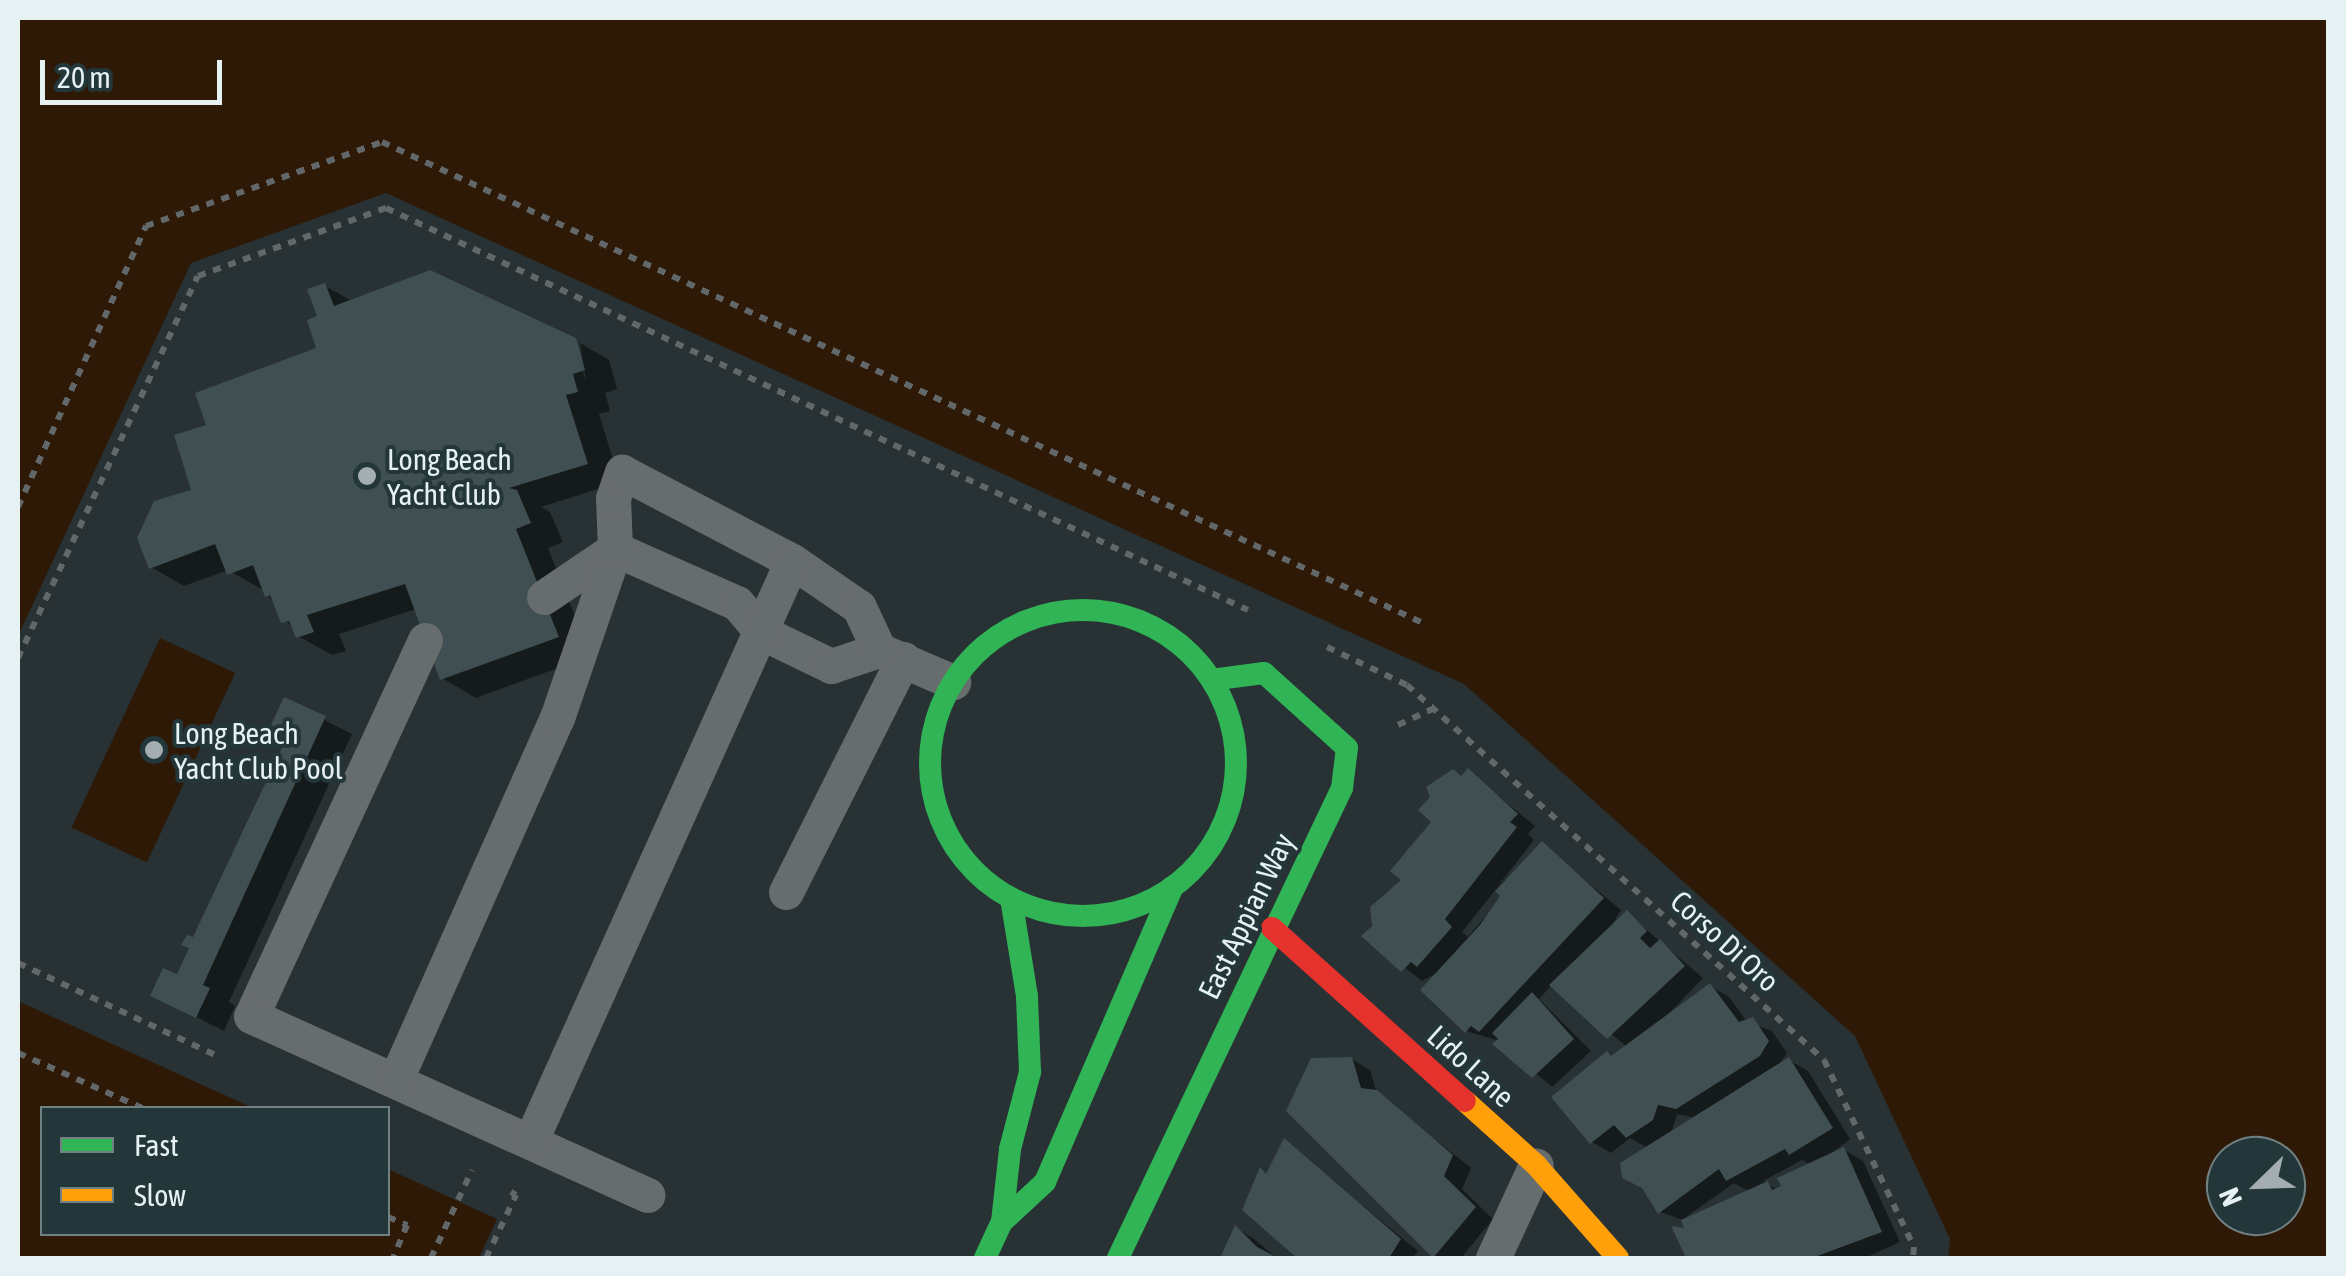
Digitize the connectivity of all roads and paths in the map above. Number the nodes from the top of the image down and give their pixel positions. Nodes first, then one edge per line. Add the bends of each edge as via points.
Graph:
1 (18, 506) edge
2 (615, 549) junction
3 (792, 561) junction
4 (544, 597) dead end
5 (1425, 624) dead end
6 (761, 632) junction
7 (425, 640) dead end
8 (891, 655) junction
9 (1211, 680) junction
10 (953, 682) junction
11 (1433, 708) dead end
12 (1173, 886) junction
13 (786, 892) dead end
14 (1011, 898) junction
15 (1272, 928) junction
16 (18, 962) edge
17 (18, 1053) edge
18 (226, 1060) dead end
19 (396, 1079) junction
20 (137, 1106) edge
21 (531, 1140) junction
22 (452, 1164) dead end
23 (1536, 1165) junction
24 (472, 1170) dead end
25 (484, 1180) dead end
26 (500, 1187) dead end
27 (648, 1194) dead end
28 (390, 1218) edge
29 (1002, 1222) junction
30 (392, 1258) edge
31 (431, 1258) edge
32 (486, 1258) edge
33 (985, 1258) edge
34 (1118, 1258) edge
35 (1493, 1258) edge
36 (1618, 1258) edge
37 (1913, 1258) edge

1 - 5 path via 146,226 382,142
2 - 3 lane via 613,498 622,472
2 - 4 lane
2 - 6 lane via 736,603
2 - 19 lane via 557,718
3 - 6 lane
3 - 8 lane via 859,608
6 - 8 lane via 831,666
6 - 21 lane
7 - 19 lane via 251,1016
8 - 10 lane
8 - 13 lane
9 - 10 main road via 1186,650 1154,628 1119,614 1081,610 1008,629 976,652
9 - 12 main road via 1232,733 1232,791 1212,844
9 - 15 main road, East Appian Way via 1257,669 1346,748 1342,788
10 - 14 main road via 932,736 938,811 966,861
11 - 37 path, Corso Di Oro via 1824,1060 1914,1248
12 - 14 main road via 1104,915 1046,912
12 - 29 main road via 1045,1182
14 - 29 main road via 1027,996 1030,1072 1010,1149
15 - 23 main road, Lido Lane
15 - 34 main road, East Appian Way
16 - 18 path
17 - 20 path
19 - 21 lane
21 - 27 lane
22 - 25 path
23 - 35 lane
23 - 36 main road, Lido Lane
24 - 31 path
26 - 32 path via 516,1194
28 - 30 path via 406,1226
29 - 33 main road

